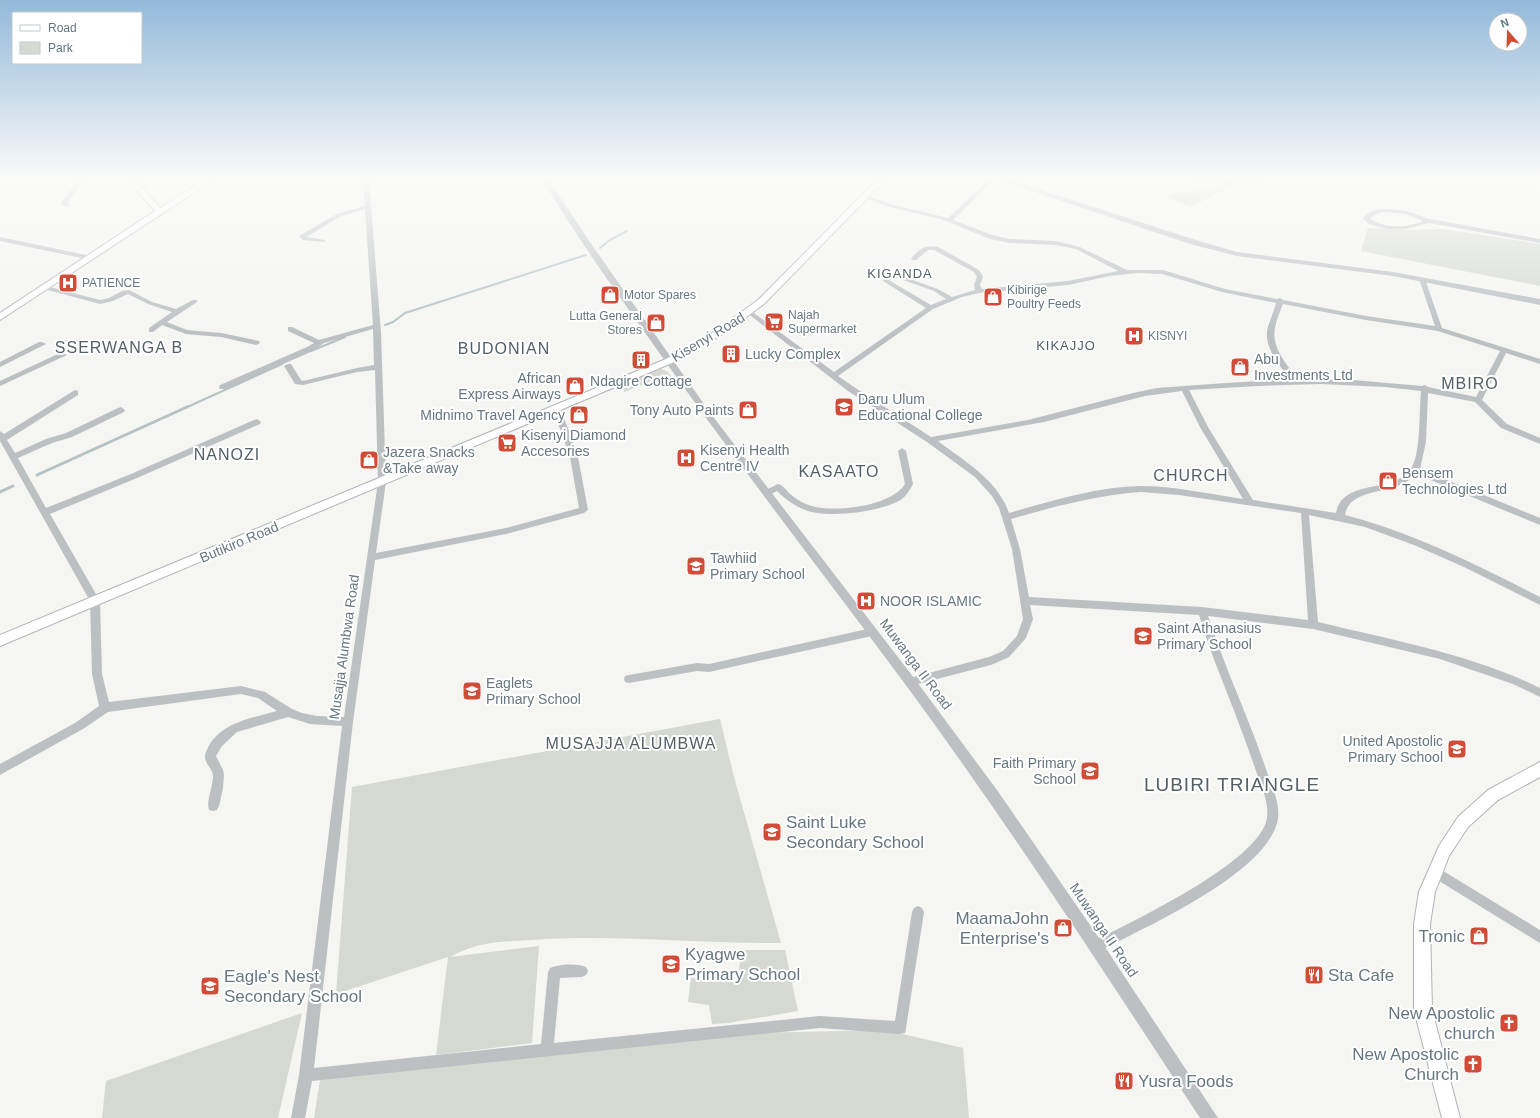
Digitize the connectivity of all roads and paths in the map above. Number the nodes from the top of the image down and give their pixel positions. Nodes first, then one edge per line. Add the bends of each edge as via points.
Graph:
1 (129, 231) edge
2 (311, 231) edge
3 (369, 231) edge
4 (579, 231) edge
5 (831, 231) edge
6 (973, 231) edge
7 (1160, 231) edge
8 (1482, 231) edge
9 (0, 239) edge
10 (1540, 241) edge
11 (323, 242) dead end
12 (90, 258) junction
13 (914, 259) dead end
14 (888, 272) dead end
15 (1125, 272) junction
16 (885, 280) dead end
17 (1422, 280) junction
18 (46, 288) junction
19 (979, 292) junction
20 (951, 299) junction
21 (1280, 300) junction
22 (195, 301) dead end
23 (1540, 302) edge
24 (932, 308) junction
25 (177, 311) junction
26 (750, 312) junction
27 (0, 317) edge
28 (161, 322) junction
29 (376, 326) junction
30 (290, 329) dead end
31 (1439, 329) junction
32 (150, 330) dead end
33 (321, 342) junction
34 (256, 343) dead end
35 (42, 344) dead end
36 (1504, 350) junction
37 (63, 355) dead end
38 (669, 361) junction
39 (1540, 362) edge
40 (0, 365) edge
41 (288, 366) dead end
42 (378, 367) junction
43 (833, 376) junction
44 (1294, 380) junction
45 (0, 384) edge
46 (223, 387) dead end
47 (1184, 388) junction
48 (1425, 388) junction
49 (75, 393) dead end
50 (1478, 400) junction
51 (121, 410) dead end
52 (558, 413) junction
53 (257, 422) dead end
54 (1, 436) edge
55 (930, 440) junction
56 (1540, 441) edge
57 (902, 451) dead end
58 (13, 457) junction
59 (1414, 470) junction
60 (382, 482) junction
61 (767, 493) junction
62 (1250, 503) junction
63 (45, 512) junction
64 (1305, 512) junction
65 (1007, 517) junction
66 (1340, 517) junction
67 (1540, 522) edge
68 (372, 557) junction
69 (1025, 601) junction
70 (1540, 601) edge
71 (95, 602) junction
72 (1202, 611) junction
73 (1313, 625) junction
74 (872, 632) junction
75 (0, 641) edge
76 (629, 679) dead end
77 (910, 682) junction
78 (1540, 693) edge
79 (105, 708) junction
80 (288, 712) junction
81 (348, 722) junction
82 (1540, 769) edge
83 (0, 770) edge
84 (213, 806) dead end
85 (1435, 872) junction
86 (918, 912) dead end
87 (1540, 936) edge
88 (1096, 946) junction
89 (582, 971) dead end
90 (547, 1050) junction
91 (306, 1076) junction
92 (298, 1118) edge
93 (1210, 1118) edge
94 (1451, 1118) edge

1 - 12 main road
2 - 11 street via 302,236 303,238
3 - 29 street, Musajja Alumbwa Road
4 - 38 street, Muwanga II Road
5 - 26 main road, Kisenyi Road
6 - 15 street via 999,240 1056,243 1078,248
7 - 17 street via 1237,254 1356,268
8 - 10 street
9 - 12 street
12 - 18 main road
13 - 19 street via 922,250 936,248 977,271 980,277 977,285
14 - 20 street via 936,290
15 - 19 street via 1068,283
15 - 21 street via 1163,272 1224,291
16 - 24 street
17 - 23 street
17 - 31 street
18 - 25 street via 100,302 129,292 150,303
18 - 27 main road
19 - 20 street
20 - 24 street
21 - 31 street via 1366,318
21 - 44 street via 1270,335 1273,348
22 - 25 street
24 - 43 street
25 - 28 street
26 - 38 main road, Kisenyi Road
26 - 43 street
28 - 32 street
28 - 34 street via 186,332 221,335
29 - 33 street
29 - 42 street, Musajja Alumbwa Road
30 - 33 street
31 - 36 street
33 - 46 street
35 - 40 street
36 - 39 street
36 - 50 street
37 - 45 street
38 - 52 main road, Kisenyi Road
38 - 61 street, Muwanga II Road
41 - 42 street via 299,383
42 - 60 street, Musajja Alumbwa Road
43 - 55 street
44 - 47 street
44 - 48 street
47 - 55 street via 1136,395 1060,416
47 - 62 street via 1204,427
48 - 50 street
48 - 59 street via 1419,455
49 - 54 street via 31,422
50 - 56 street via 1483,408 1504,426
51 - 58 street via 69,435
52 - 60 main road, Kisenyi Road
52 - 68 street via 574,457 584,510 506,531
53 - 63 street
54 - 58 street
55 - 65 street via 978,475 995,494
57 - 61 street via 909,484 899,498 892,502 845,512 831,512 800,505 787,497 778,487
58 - 63 street
59 - 66 street via 1402,482 1353,497 1342,506
59 - 67 street
60 - 68 street, Musajja Alumbwa Road
60 - 71 main road, Butikiro Road
61 - 74 street, Muwanga II Road
62 - 64 street
62 - 65 street via 1174,491 1128,490 1096,495
63 - 71 street
64 - 66 street
64 - 73 street
65 - 69 street via 1016,549
66 - 70 street via 1449,556
68 - 81 street, Musajja Alumbwa Road
69 - 72 street
69 - 77 street via 1028,619 1021,638 1006,654 953,672
71 - 75 main road, Butikiro Road
71 - 79 street via 97,674
72 - 73 street
72 - 88 street via 1218,660 1256,754 1271,799 1272,821 1266,835 1243,860 1210,886
73 - 78 street via 1440,655 1516,680
74 - 76 street via 709,668 697,666
74 - 77 street, Muwanga II Road
77 - 88 street, Muwanga II Road
79 - 80 street via 241,690 258,692
79 - 83 street via 79,726
80 - 81 street via 315,721
80 - 84 street via 234,728 217,744 211,754 211,759 218,769
81 - 91 street, Musajja Alumbwa Road
82 - 85 main road via 1493,795 1463,822 1444,851
85 - 87 street
85 - 94 main road via 1422,924 1423,1010
86 - 90 street via 900,1028 820,1022
88 - 93 street, Muwanga II Road
89 - 90 street via 554,972
90 - 91 street
91 - 92 street, Musajja Alumbwa Road

